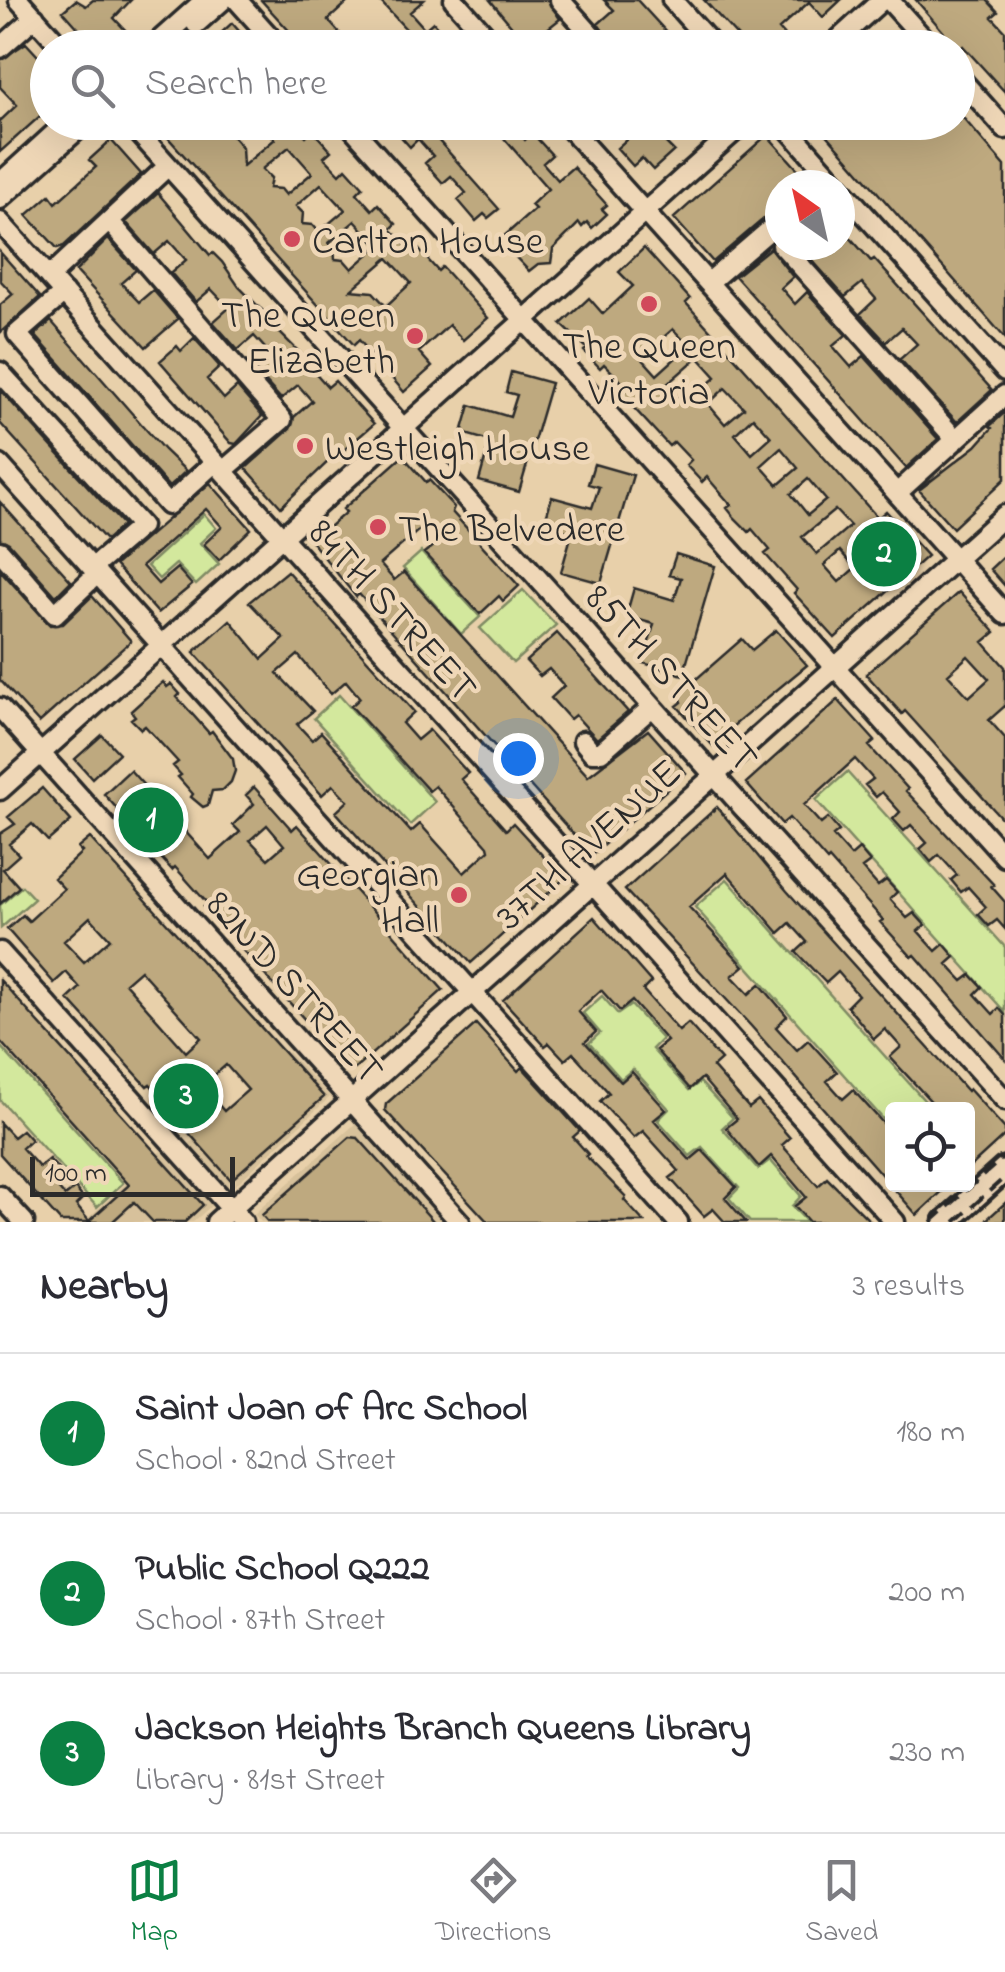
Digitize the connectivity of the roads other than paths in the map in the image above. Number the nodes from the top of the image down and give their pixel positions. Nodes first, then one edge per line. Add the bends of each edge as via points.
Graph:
1 (19, 0) edge
2 (204, 0) edge
3 (222, 0) edge
4 (237, 0) edge
5 (454, 0) edge
6 (560, 0) edge
7 (672, 0) edge
8 (886, 0) edge
9 (34, 17) junction
10 (46, 30) edge
11 (171, 30) edge
12 (190, 30) edge
13 (264, 30) edge
14 (481, 30) edge
15 (587, 30) edge
16 (699, 30) edge
17 (850, 30) edge
18 (915, 30) edge
19 (0, 48) edge
20 (975, 95) edge
21 (1005, 129) edge
22 (47, 140) edge
23 (66, 140) edge
24 (145, 140) edge
25 (363, 140) edge
26 (580, 140) edge
27 (725, 140) edge
28 (797, 140) edge
29 (168, 166) junction
30 (821, 170) edge
31 (0, 183) edge
32 (0, 200) edge
33 (855, 208) edge
34 (644, 211) junction
35 (0, 222) edge
36 (110, 222) junction
37 (765, 244) edge
38 (800, 260) edge
39 (50, 277) junction
40 (708, 283) junction
41 (64, 294) junction
42 (524, 320) junction
43 (1005, 371) edge
44 (0, 372) edge
45 (1005, 395) edge
46 (403, 429) junction
47 (956, 440) junction
48 (0, 465) edge
49 (219, 467) junction
50 (897, 494) junction
51 (1005, 515) edge
52 (282, 538) junction
53 (0, 551) edge
54 (956, 559) junction
55 (95, 571) junction
56 (1005, 614) edge
57 (162, 646) junction
58 (835, 668) junction
59 (652, 706) junction
60 (0, 708) edge
61 (583, 741) dead end
62 (40, 754) junction
63 (714, 776) junction
64 (0, 790) edge
65 (1005, 857) edge
66 (593, 884) junction
67 (0, 952) edge
68 (473, 992) junction
69 (352, 1100) junction
70 (1005, 1100) edge
71 (1005, 1169) edge
72 (0, 1196) edge
73 (237, 1215) edge
74 (24, 1222) edge
75 (216, 1222) edge
76 (460, 1222) edge
77 (678, 1222) edge
78 (896, 1222) edge
79 (946, 1222) edge

1 - 9 street
2 - 11 street
3 - 12 street
4 - 13 street
5 - 14 street
6 - 15 street
7 - 16 street
8 - 17 street
8 - 18 street
9 - 10 street
9 - 19 street
20 - 21 street
22 - 31 street
23 - 32 street
24 - 29 street, 85TH STREET
25 - 42 street
26 - 34 street
27 - 34 street
28 - 30 street
29 - 36 street
29 - 46 street, 85TH STREET
33 - 43 street
34 - 40 street
34 - 42 street
35 - 39 street, 84TH STREET
36 - 39 street
36 - 49 street via 280,414 282,420
37 - 40 street
38 - 47 street
39 - 41 street, 84TH STREET
40 - 50 street
41 - 49 street, 84TH STREET
41 - 49 street via 17,334 168,505
42 - 46 street
42 - 58 street
44 - 55 street via 141,526
45 - 47 street
46 - 52 street
46 - 59 street, 85TH STREET
47 - 50 street
48 - 55 street
49 - 52 street, 84TH STREET
50 - 54 street
51 - 54 street, 37TH AVENUE
52 - 57 street
52 - 66 street, 84TH STREET
53 - 55 street via 55,614
54 - 56 street
54 - 58 street, 37TH AVENUE
55 - 57 street
57 - 62 street
57 - 68 street
58 - 63 street, 37TH AVENUE
58 - 65 street
59 - 61 street via 600,752
59 - 63 street, 85TH STREET
60 - 62 street, 82ND STREET
62 - 64 street
62 - 69 street, 82ND STREET
63 - 66 street, 37TH AVENUE
63 - 70 street, 85TH STREET
66 - 68 street, 37TH AVENUE
66 - 78 street, 84TH STREET
67 - 73 street
68 - 69 street, 37TH AVENUE
68 - 77 street
69 - 73 street, 37TH AVENUE
69 - 76 street, 82ND STREET
71 - 79 main road
72 - 74 street
73 - 75 street, 37TH AVENUE

